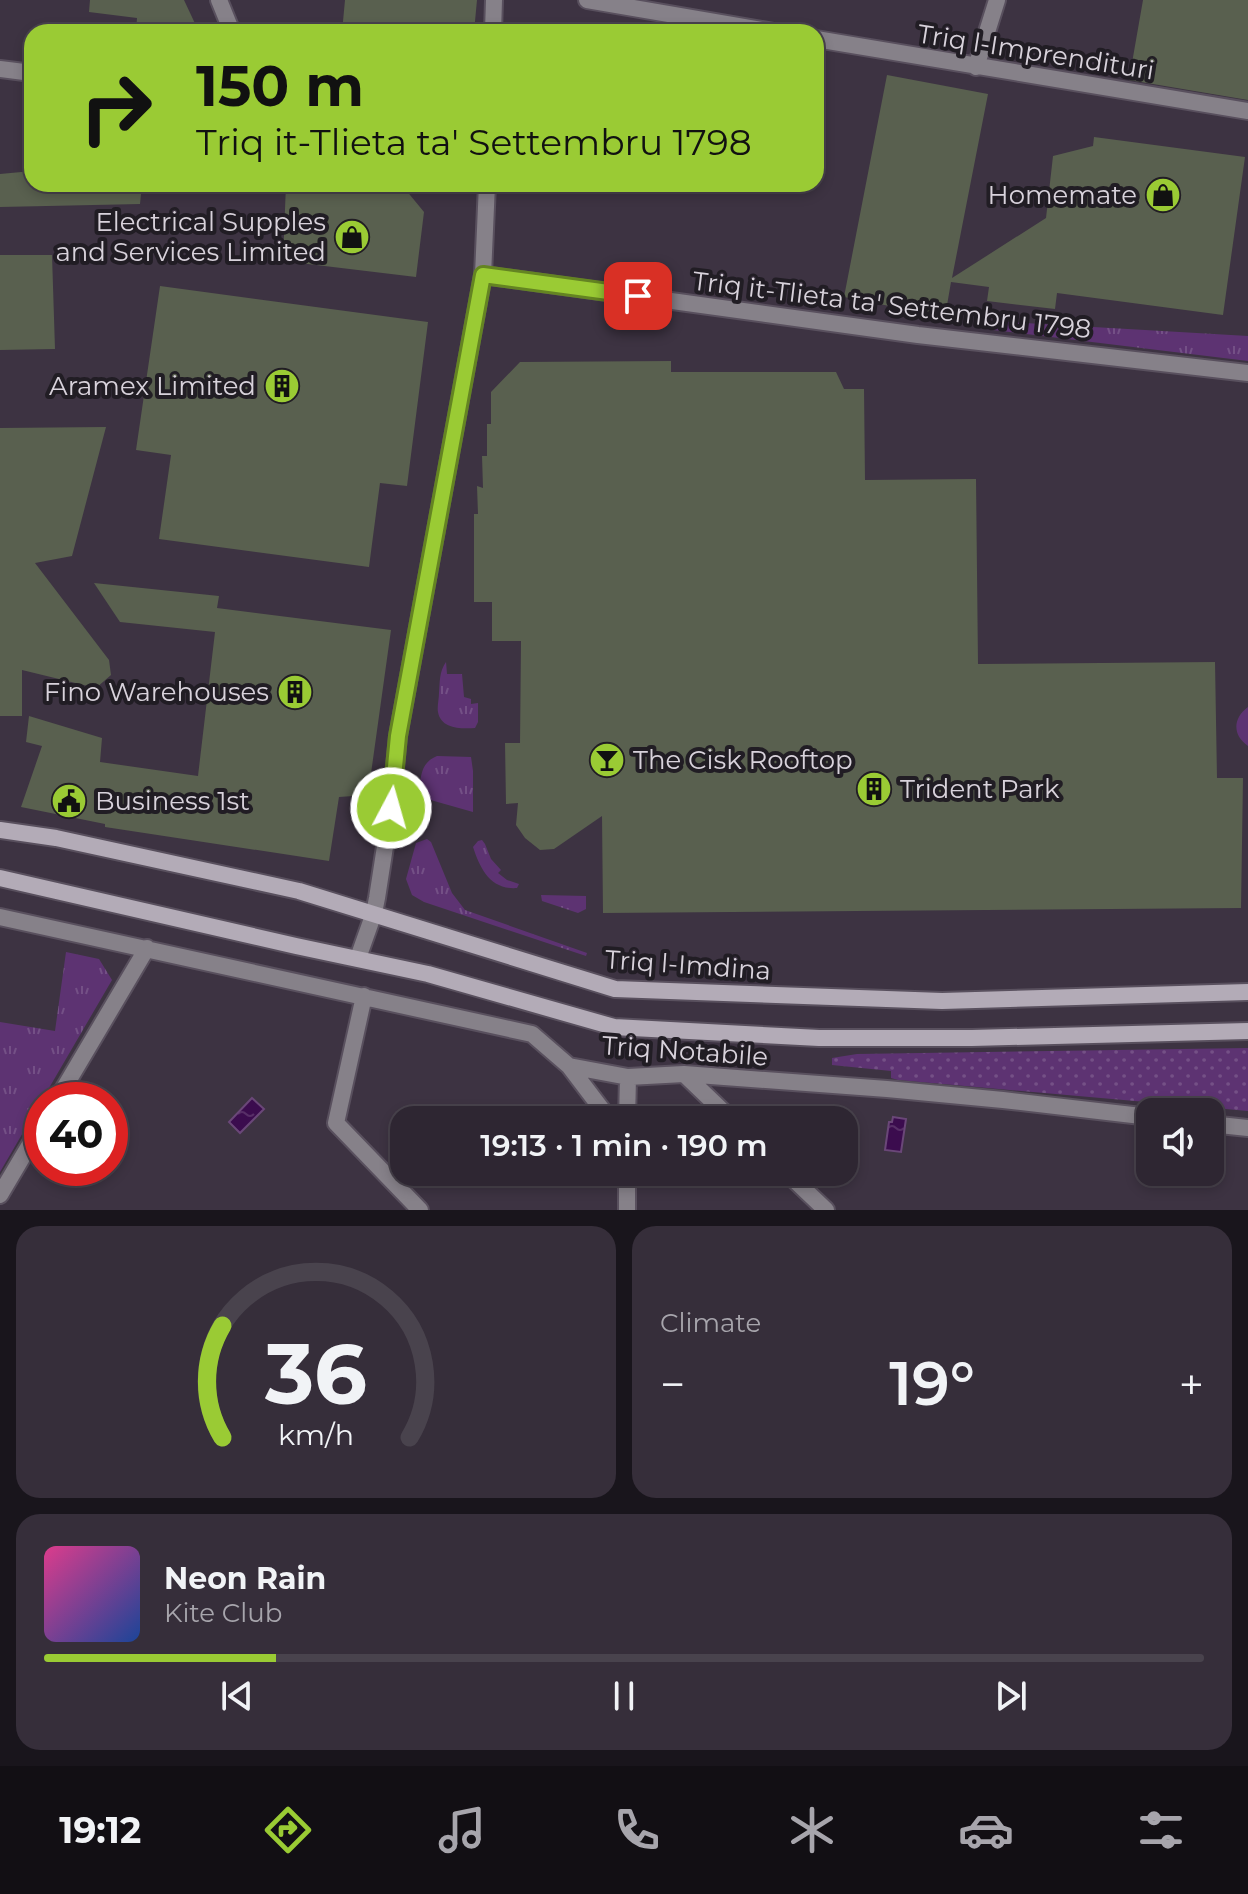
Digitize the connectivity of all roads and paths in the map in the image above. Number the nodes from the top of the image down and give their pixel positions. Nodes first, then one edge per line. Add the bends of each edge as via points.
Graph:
1 (219, 0) edge
2 (494, 0) edge
3 (587, 0) edge
4 (997, 0) edge
5 (229, 24) edge
6 (493, 24) edge
7 (727, 24) edge
8 (824, 40) edge
9 (976, 67) junction
10 (0, 69) edge
11 (24, 72) edge
12 (1248, 111) edge
13 (487, 192) edge
14 (483, 275) junction
15 (1248, 373) edge
16 (0, 830) edge
17 (0, 878) edge
18 (374, 913) junction
19 (0, 917) edge
20 (147, 948) junction
21 (358, 958) junction
22 (1248, 992) edge
23 (364, 996) junction
24 (1248, 1031) edge
25 (569, 1066) junction
26 (684, 1074) junction
27 (628, 1077) junction
28 (68, 1082) edge
29 (599, 1106) edge
30 (627, 1106) edge
31 (717, 1106) edge
32 (1136, 1115) edge
33 (1224, 1125) edge
34 (1248, 1128) edge
35 (24, 1154) edge
36 (627, 1186) edge
37 (801, 1186) edge
38 (0, 1195) edge
39 (420, 1210) edge
40 (627, 1210) edge
41 (826, 1210) edge

1 - 5 street
2 - 6 street
3 - 7 street
4 - 9 street
8 - 9 street, Triq l-Imprendituri
9 - 12 street, Triq l-Imprendituri
10 - 11 street
13 - 14 street
14 - 15 street, Triq it-Tlieta ta' Settembru 1798 via 918,335
14 - 18 street via 398,736
16 - 18 main road, Triq l-Imdina via 284,887
17 - 21 main road
18 - 21 street
18 - 22 main road, Triq l-Imdina via 615,989 942,1001
19 - 20 street, Triq Notabile
20 - 23 street, Triq Notabile
20 - 28 street
21 - 24 main road via 614,1027 819,1038
23 - 25 street, Triq Notabile via 532,1034
23 - 39 street via 336,1123
25 - 27 street, Triq Notabile
25 - 29 street
26 - 27 street, Triq Notabile
26 - 31 street
26 - 32 street, Triq Notabile
27 - 30 street
33 - 34 street
35 - 38 street
36 - 40 street
37 - 41 street

